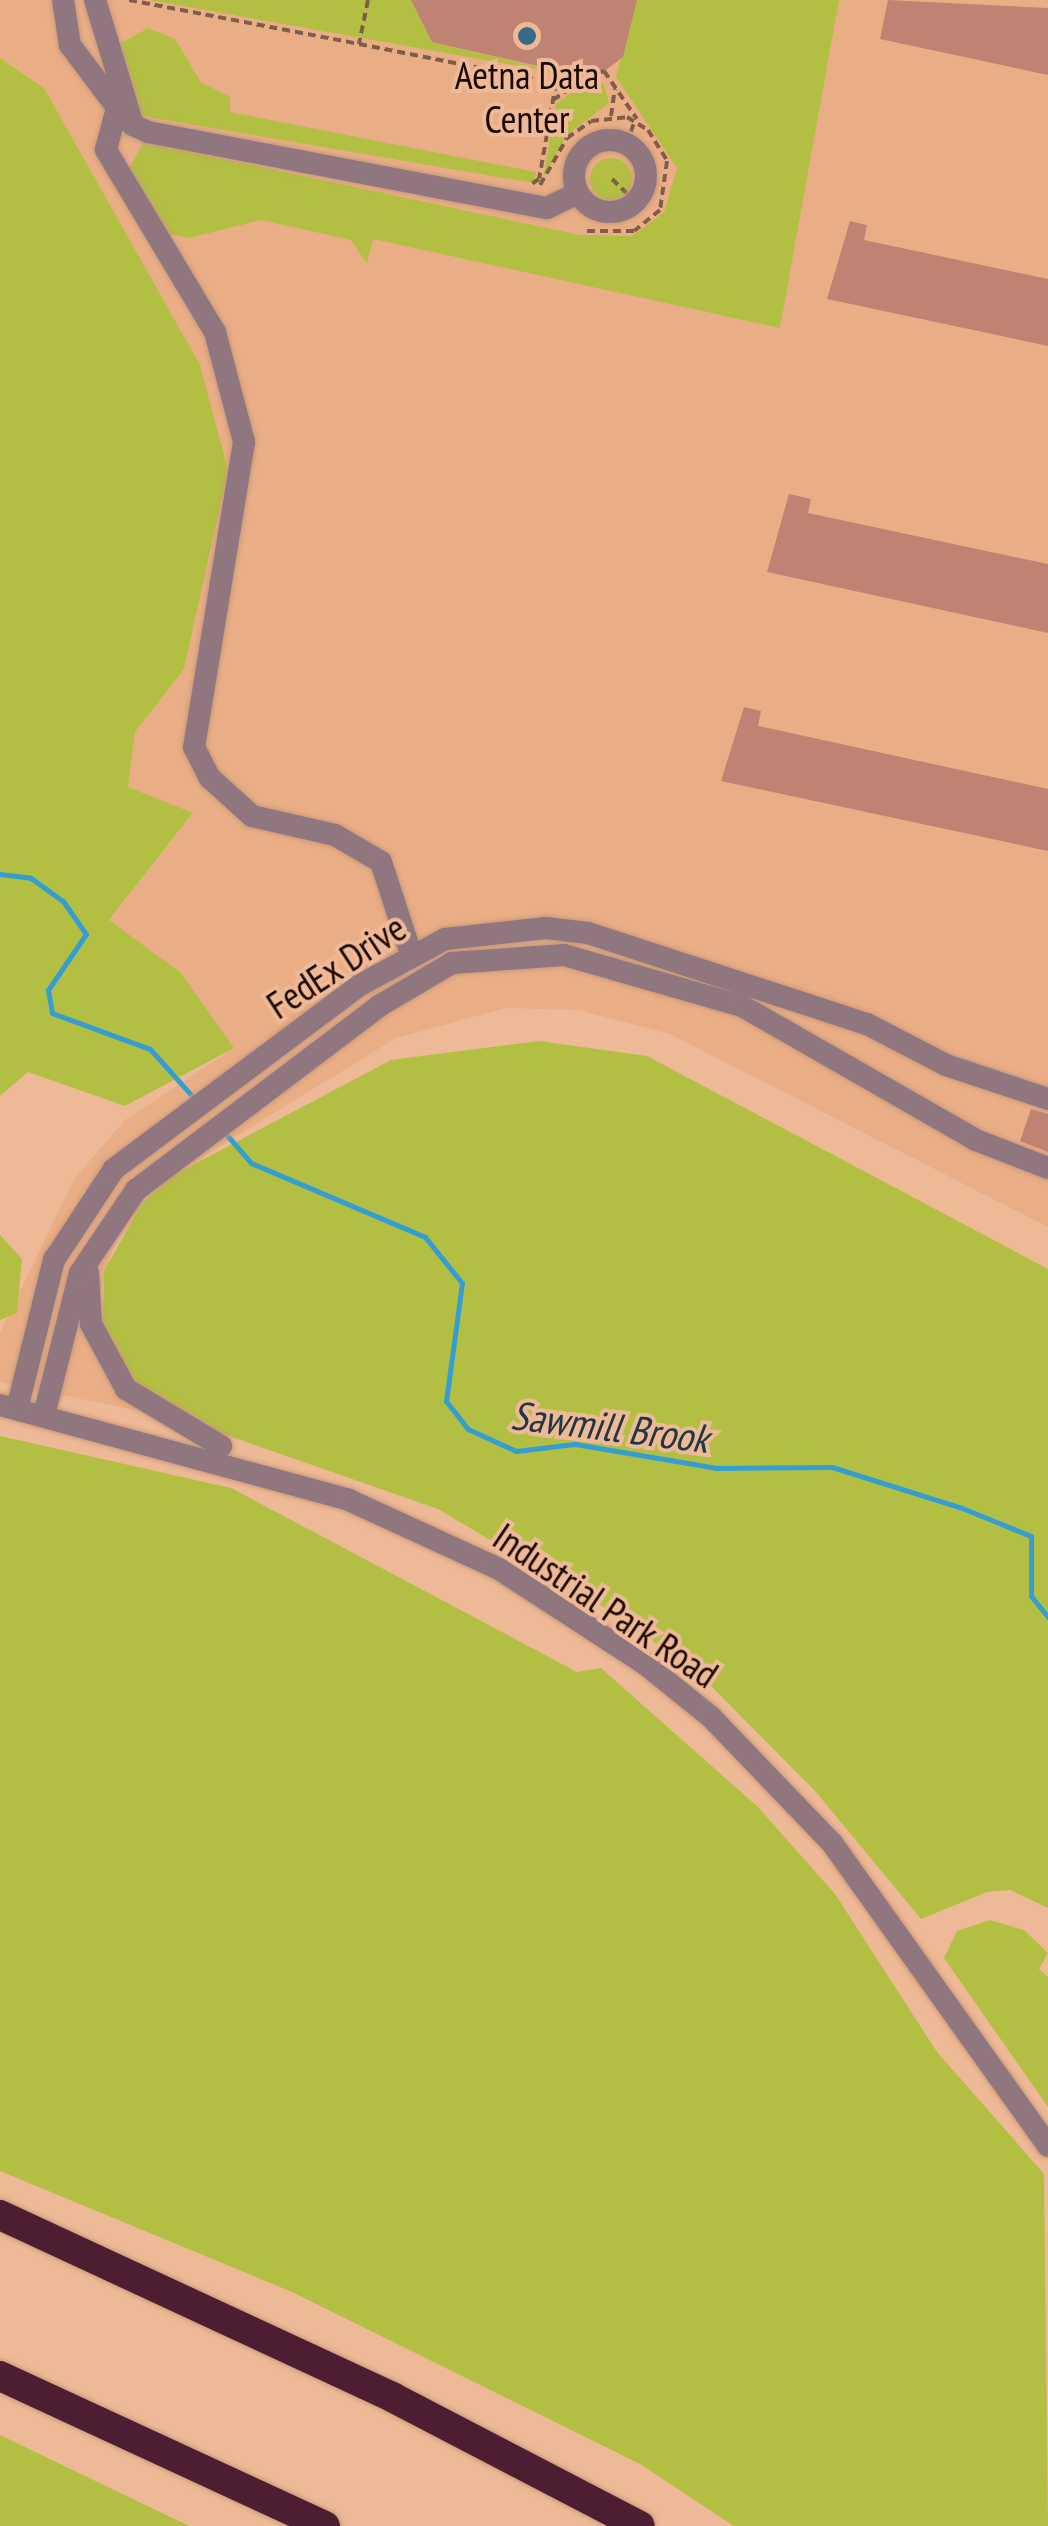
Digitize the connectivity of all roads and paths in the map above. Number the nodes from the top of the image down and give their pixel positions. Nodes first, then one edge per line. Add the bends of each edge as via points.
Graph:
1 (129, 0) edge
2 (368, 0) edge
3 (64, 3) edge
4 (96, 5) edge
5 (358, 44) junction
6 (556, 83) junction
7 (574, 86) junction
8 (616, 89) junction
9 (553, 100) junction
10 (611, 116) junction
11 (124, 118) junction
12 (638, 122) junction
13 (626, 144) junction
14 (612, 179) dead end
15 (511, 182) dead end
16 (530, 186) junction
17 (578, 193) junction
18 (636, 202) junction
19 (584, 231) dead end
20 (411, 954) junction
21 (1048, 1099) edge
22 (1048, 1168) edge
23 (96, 1243) junction
24 (8, 1406) edge
25 (44, 1415) junction
26 (349, 1500) junction
27 (1048, 2146) edge
28 (0, 2215) edge
29 (0, 2376) edge
30 (325, 2526) edge
31 (640, 2526) edge

1 - 5 path
2 - 5 path
3 - 11 street via 70,45
4 - 11 street
5 - 6 path
6 - 7 path
6 - 9 path
7 - 8 path via 604,71
7 - 9 path
8 - 10 path
8 - 12 path
9 - 16 path via 539,179
10 - 12 path
10 - 16 path via 575,132 550,178
11 - 17 street via 547,208
11 - 20 street via 106,150 215,332 244,442 194,747 210,778 252,816 335,834 381,862
12 - 13 path
12 - 19 path via 668,161 660,210 634,231
13 - 17 street via 586,150
13 - 18 street via 646,174
14 - 18 path
15 - 16 path
17 - 18 street via 608,212
20 - 21 street, FedEx Drive via 496,930 588,933 867,1024 946,1065
20 - 24 street, FedEx Drive via 114,1168 69,1227
22 - 23 street, FedEx Drive via 976,1140 742,1006 547,954 431,971 136,1190
23 - 25 street, FedEx Drive via 67,1310
23 - 26 street via 90,1324 126,1390 174,1426
24 - 25 street, Industrial Park Road
25 - 26 street, Industrial Park Road
26 - 27 street, Industrial Park Road via 499,1569 711,1717 832,1843
28 - 31 highway via 377,2390
29 - 30 highway

